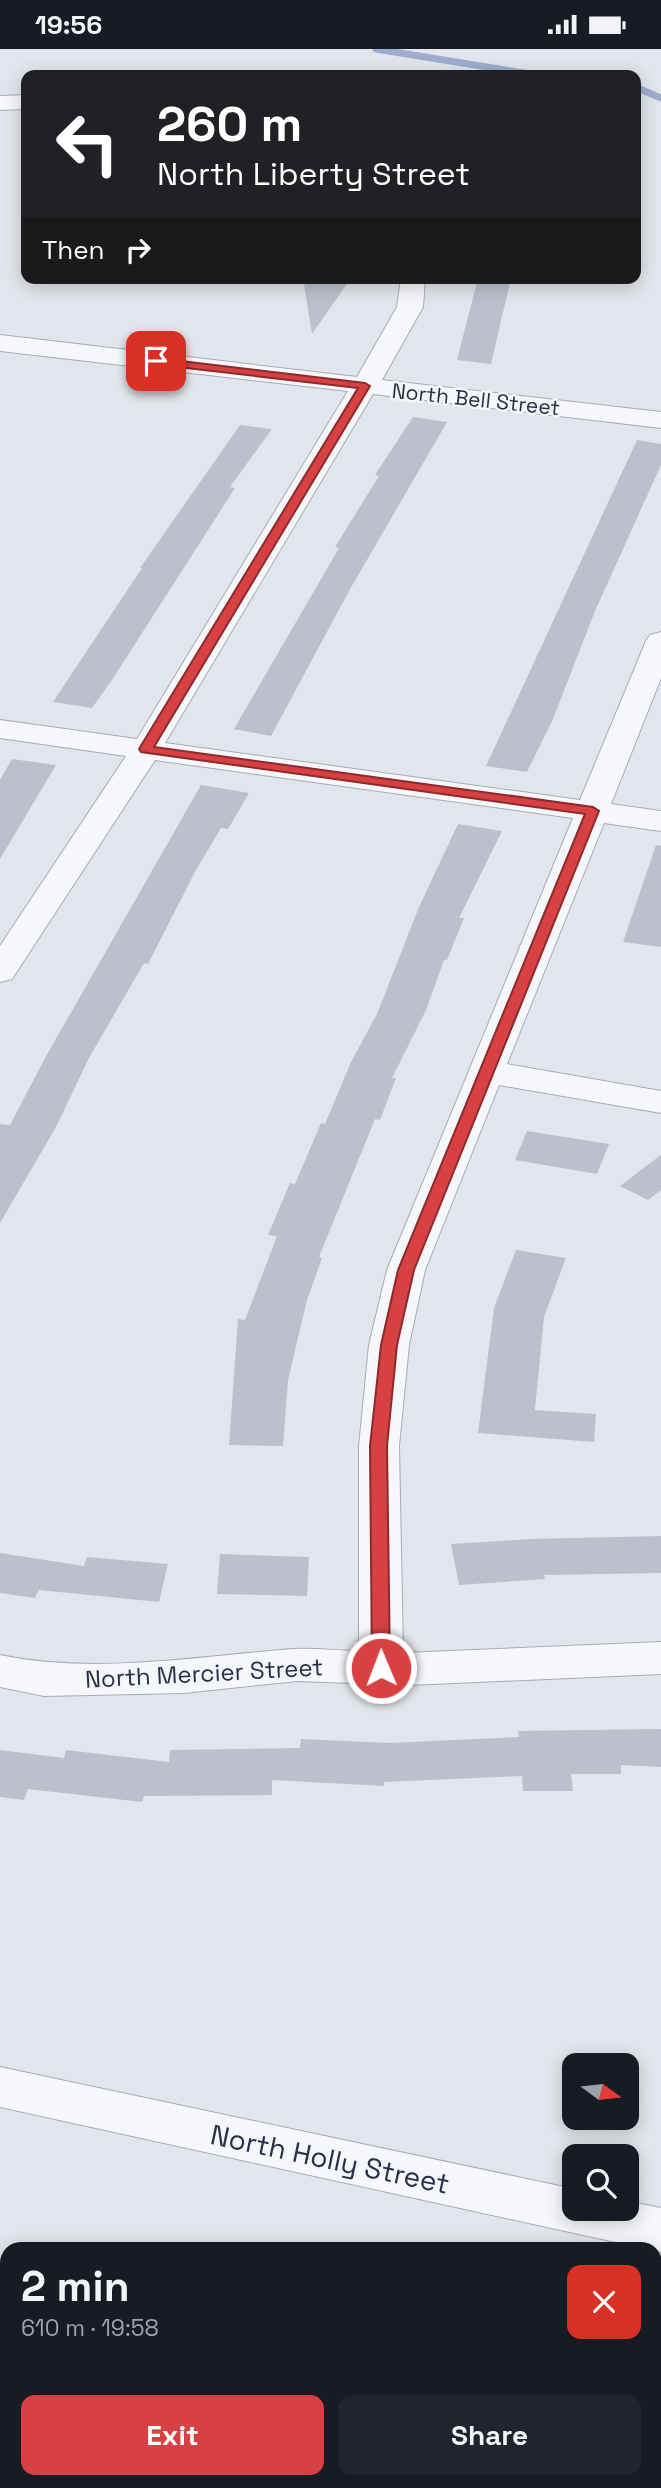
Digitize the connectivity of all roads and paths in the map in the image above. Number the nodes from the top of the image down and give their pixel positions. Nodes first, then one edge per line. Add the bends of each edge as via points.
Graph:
1 (21, 101) edge
2 (0, 103) edge
3 (412, 284) edge
4 (0, 343) edge
5 (365, 386) junction
6 (661, 420) edge
7 (661, 641) edge
8 (0, 729) edge
9 (146, 749) junction
10 (593, 811) junction
11 (661, 821) edge
12 (0, 972) edge
13 (485, 1072) junction
14 (661, 1102) edge
15 (661, 1658) edge
16 (381, 1668) junction
17 (0, 1671) edge
18 (0, 2087) edge
19 (661, 2230) edge

1 - 2 street
3 - 5 street via 410,307
4 - 5 street, North Bell Street
5 - 6 street, North Bell Street
5 - 9 street
7 - 10 street
8 - 9 street
9 - 10 street
9 - 12 street
10 - 11 street
10 - 13 street
13 - 14 street
13 - 16 street via 406,1270 389,1345 379,1446
15 - 16 street, North Mercier Street
16 - 17 street, North Mercier Street via 297,1665 184,1677 44,1681
18 - 19 street, North Holly Street

